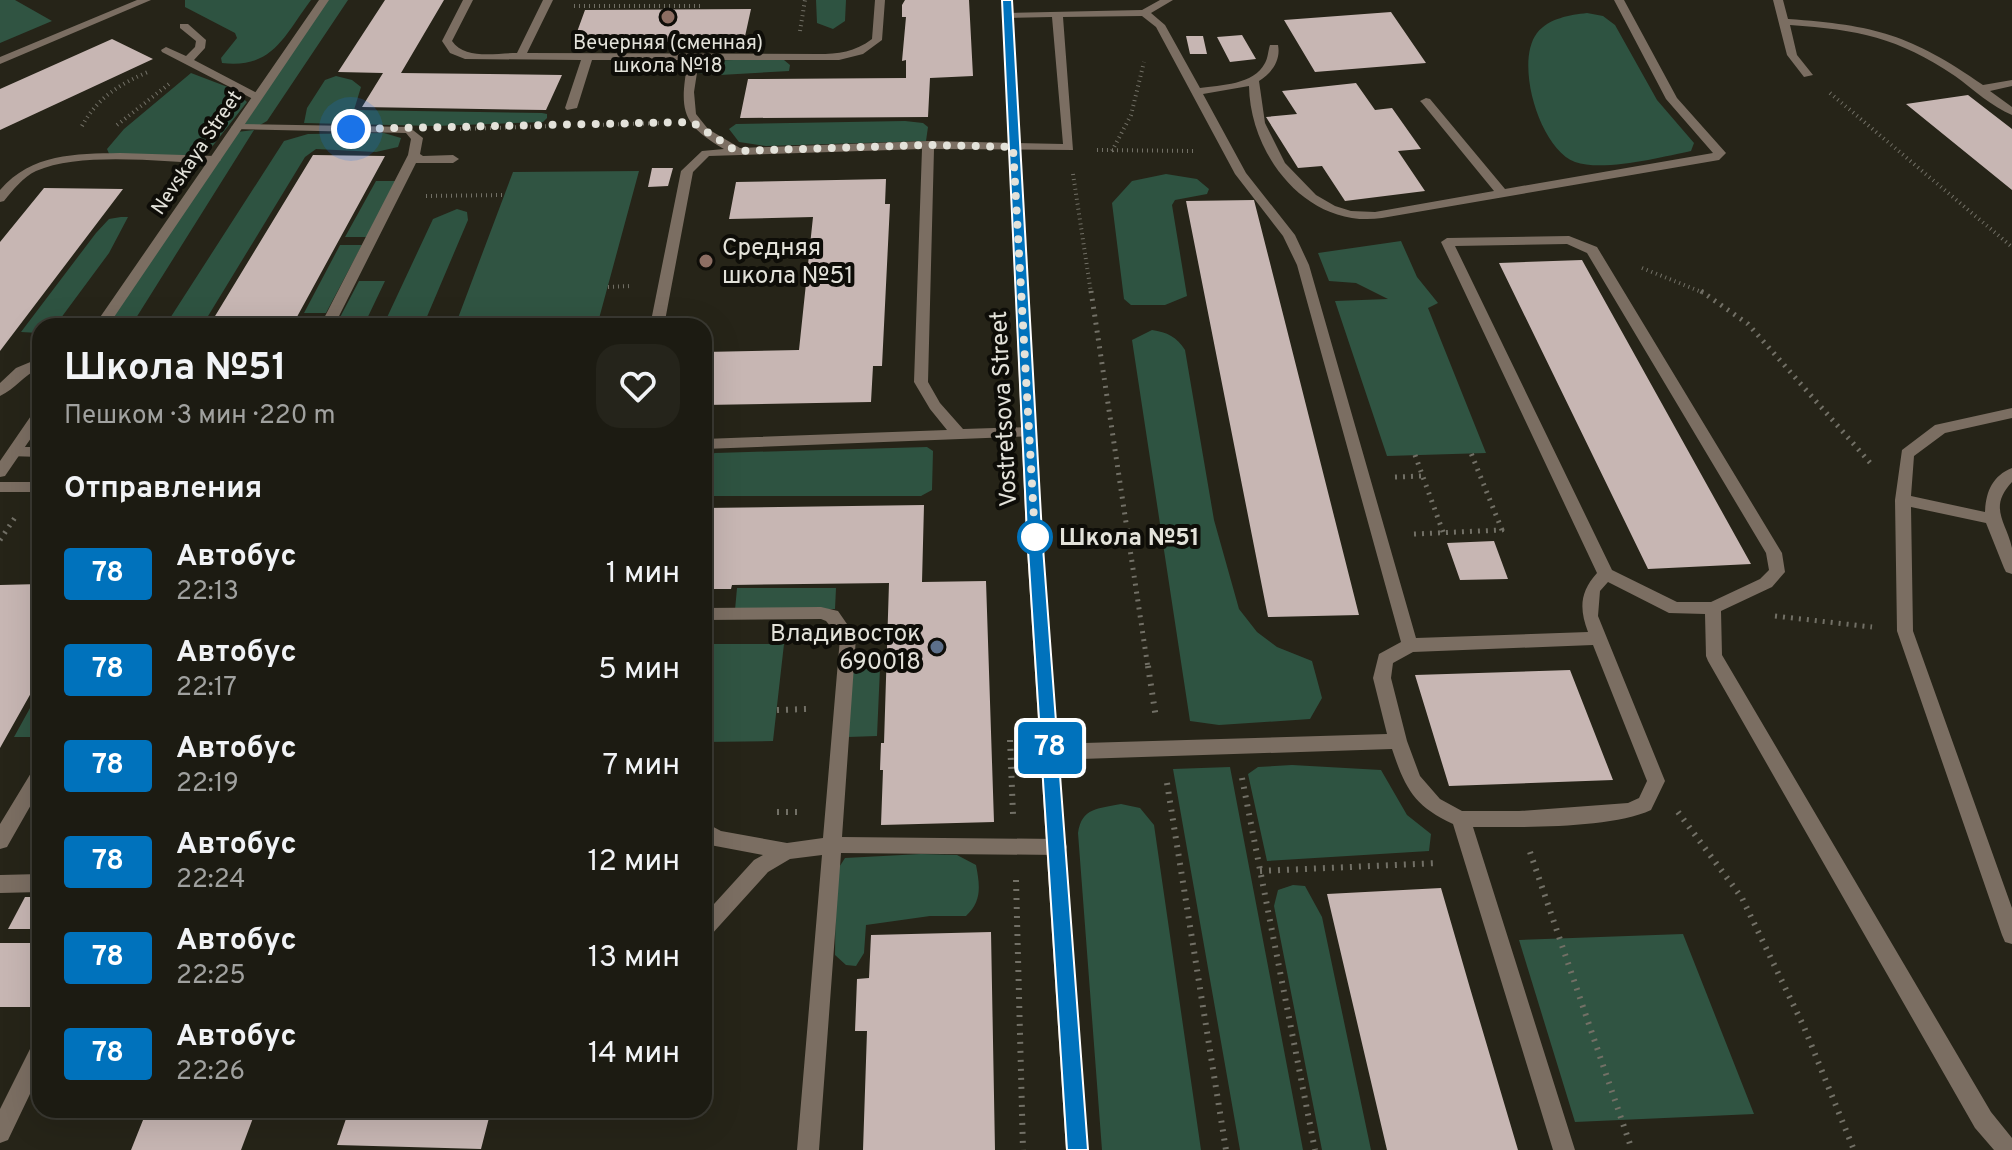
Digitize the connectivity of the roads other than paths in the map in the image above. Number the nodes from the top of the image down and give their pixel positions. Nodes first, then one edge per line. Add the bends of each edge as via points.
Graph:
1 (146, 0) edge
2 (324, 0) edge
3 (468, 0) edge
4 (880, 0) edge
5 (1168, 0) edge
6 (1619, 0) edge
7 (1778, 0) edge
8 (547, 3) edge
9 (1007, 7) edge
10 (1057, 13) junction
11 (1144, 13) junction
12 (1785, 22) junction
13 (184, 26) dead end
14 (1274, 47) dead end
15 (166, 50) dead end
16 (520, 57) junction
17 (587, 57) junction
18 (694, 57) junction
19 (0, 61) edge
20 (186, 61) junction
21 (1808, 75) dead end
22 (1254, 82) junction
23 (2012, 83) edge
24 (1981, 89) junction
25 (1198, 91) junction
26 (257, 97) junction
27 (1426, 101) dead end
28 (571, 108) road end
29 (2012, 112) edge
30 (237, 127) junction
31 (928, 145) junction
32 (1013, 147) junction
33 (736, 151) junction
34 (414, 155) junction
35 (453, 159) dead end
36 (215, 160) junction
37 (1502, 193) junction
38 (0, 198) edge
39 (106, 318) edge
40 (331, 318) edge
41 (659, 318) edge
42 (32, 366) edge
43 (0, 391) edge
44 (2012, 413) edge
45 (32, 426) edge
46 (1029, 432) junction
47 (959, 434) junction
48 (712, 444) edge
49 (14, 452) junction
50 (32, 452) edge
51 (0, 472) edge
52 (2012, 473) edge
53 (0, 487) edge
54 (32, 487) edge
55 (1903, 500) junction
56 (1992, 519) junction
57 (2012, 568) edge
58 (1606, 574) junction
59 (1713, 608) junction
60 (712, 614) edge
61 (1596, 638) junction
62 (1410, 645) junction
63 (1398, 741) junction
64 (1050, 752) junction
65 (32, 790) edge
66 (1461, 819) junction
67 (712, 836) edge
68 (0, 841) edge
69 (833, 845) junction
70 (1058, 847) junction
71 (787, 851) junction
72 (32, 883) edge
73 (0, 884) edge
74 (712, 920) edge
75 (2012, 935) edge
76 (32, 1068) edge
77 (0, 1132) edge
78 (808, 1150) edge
79 (1077, 1150) edge
80 (1564, 1150) edge
81 (2008, 1150) edge

1 - 19 street
2 - 26 street, Nevskaya Street
3 - 16 street via 449,35 449,47 465,56
4 - 18 street via 877,40 847,57
5 - 11 street
6 - 37 street via 1672,99 1720,153 1670,167
7 - 12 street
8 - 16 street
9 - 10 street
9 - 32 street, Vostretsova Street
10 - 11 street
10 - 32 street via 1069,148
11 - 25 street via 1160,25
12 - 21 street via 1792,55
12 - 24 street via 1854,28 1891,38
13 - 20 street via 201,40
14 - 22 street via 1269,65
15 - 20 street
16 - 17 street
17 - 18 street
17 - 28 street
18 - 33 street via 686,101 692,122
20 - 26 street
22 - 25 street
22 - 37 street via 1256,114 1290,178 1332,209 1372,216
23 - 24 street
24 - 29 street
25 - 62 street via 1247,184 1289,235 1303,265
26 - 30 street, Nevskaya Street
27 - 37 street
30 - 34 street via 409,130 417,138
30 - 36 street, Nevskaya Street
31 - 32 street
31 - 33 street
31 - 47 street via 921,382
32 - 46 street, Vostretsova Street
33 - 41 street via 706,153 689,166
34 - 35 street via 420,160
34 - 40 street
36 - 38 street via 46,163 18,178
36 - 39 street, Nevskaya Street
42 - 43 street
44 - 55 street via 1940,429 1907,454
45 - 49 street
46 - 47 street
46 - 64 street, Vostretsova Street
47 - 48 street
49 - 50 street
49 - 51 street
52 - 56 street via 1994,492
53 - 54 street
55 - 56 street
55 - 75 street via 1905,631
56 - 57 street
58 - 59 street via 1675,608
58 - 59 street via 1447,242 1569,240 1592,250 1774,553 1777,572 1766,583
58 - 61 street via 1592,589 1590,616
59 - 81 street via 1714,656 1983,1120
60 - 69 street via 821,613 842,626 848,637
61 - 62 street
61 - 66 street via 1656,781 1645,804 1630,811
62 - 63 street via 1385,659 1382,678
63 - 64 street
63 - 66 street via 1414,785 1431,806
64 - 70 street, Vostretsova Street
65 - 68 street
66 - 80 street
67 - 71 street
69 - 70 street
69 - 71 street
69 - 78 street
70 - 79 street, Vostretsova Street
71 - 74 street via 761,866
72 - 73 street
76 - 77 street

